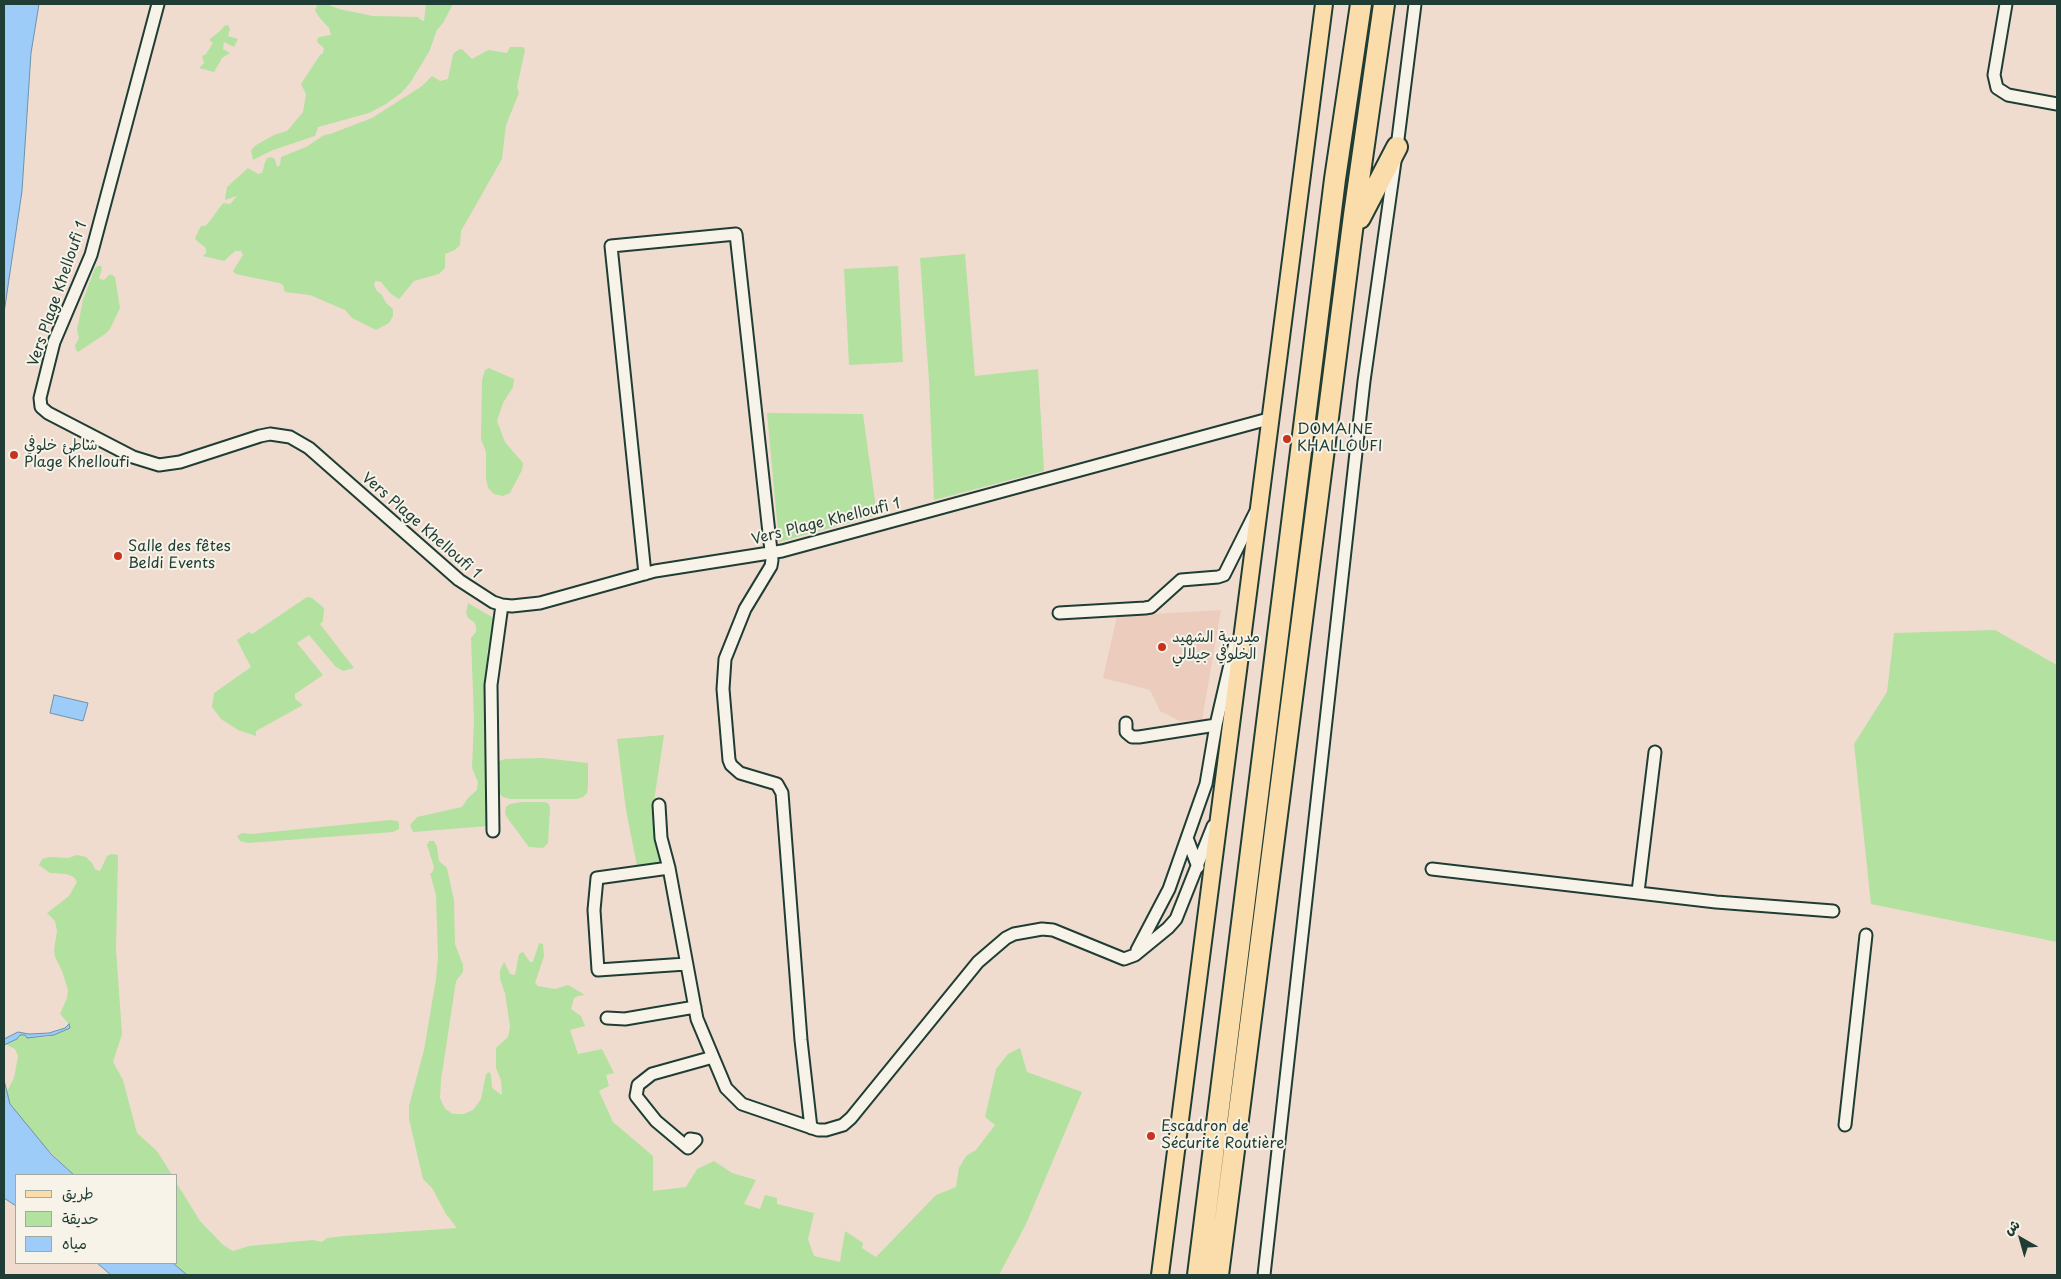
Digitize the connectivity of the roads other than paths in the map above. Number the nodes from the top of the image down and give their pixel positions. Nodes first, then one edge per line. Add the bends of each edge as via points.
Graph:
1 (158, 4) edge
2 (1324, 4) edge
3 (1361, 4) edge
4 (1384, 4) edge
5 (1415, 4) edge
6 (2006, 4) edge
7 (2057, 104) edge
8 (1397, 147) junction
9 (1352, 236) junction
10 (1272, 418) junction
11 (1260, 503) junction
12 (771, 554) junction
13 (644, 574) junction
14 (1250, 578) junction
15 (502, 605) junction
16 (1059, 613) dead end
17 (1126, 722) dead end
18 (1216, 725) junction
19 (1655, 752) dead end
20 (1223, 798) junction
21 (659, 805) dead end
22 (494, 831) dead end
23 (1187, 838) junction
24 (669, 868) junction
25 (1198, 868) junction
26 (1432, 869) dead end
27 (1638, 892) junction
28 (1833, 911) dead end
29 (1866, 936) dead end
30 (1135, 956) junction
31 (686, 964) junction
32 (695, 1008) junction
33 (607, 1018) dead end
34 (713, 1057) junction
35 (1845, 1125) dead end
36 (811, 1128) junction
37 (690, 1139) dead end
38 (1160, 1275) edge
39 (1198, 1275) edge
40 (1218, 1275) edge
41 (1264, 1275) edge

1 - 15 street, Vers Plage Khelloufi 1 via 90,255 54,342 40,407 133,457 159,465 180,462 270,434 295,439 459,580 478,594
2 - 10 main road
3 - 39 highway via 1335,179
4 - 9 highway
5 - 8 street
6 - 7 street via 1994,75 1997,88 2008,96
8 - 9 highway
8 - 41 street via 1364,381
9 - 40 highway
10 - 11 main road
10 - 12 street, Vers Plage Khelloufi 1
11 - 14 main road
11 - 16 street via 1224,575 1181,580 1146,608
12 - 13 street, Vers Plage Khelloufi 1
12 - 13 street via 736,234 611,246
12 - 36 street via 771,566 745,609 727,654 723,689 731,765 740,773 776,784 782,793 800,1040
13 - 15 street, Vers Plage Khelloufi 1 via 540,603
14 - 18 street
14 - 20 main road
15 - 22 street via 491,685
17 - 18 street via 1126,732 1132,737
18 - 23 street via 1206,784
19 - 27 street
20 - 25 street
20 - 38 main road
21 - 24 street via 661,838
23 - 25 street
23 - 30 street via 1169,889
24 - 31 street
24 - 31 street via 597,878 594,910 598,970
25 - 30 street via 1173,922
26 - 27 street
27 - 28 street
29 - 35 street
30 - 36 street via 1124,959 1048,929 1028,930 1006,938 978,962 851,1118 835,1129
31 - 32 street
32 - 33 street via 625,1019
32 - 34 street
34 - 36 street via 726,1088 735,1099
34 - 37 street via 652,1074 638,1086 636,1096 656,1121 688,1148 696,1140

